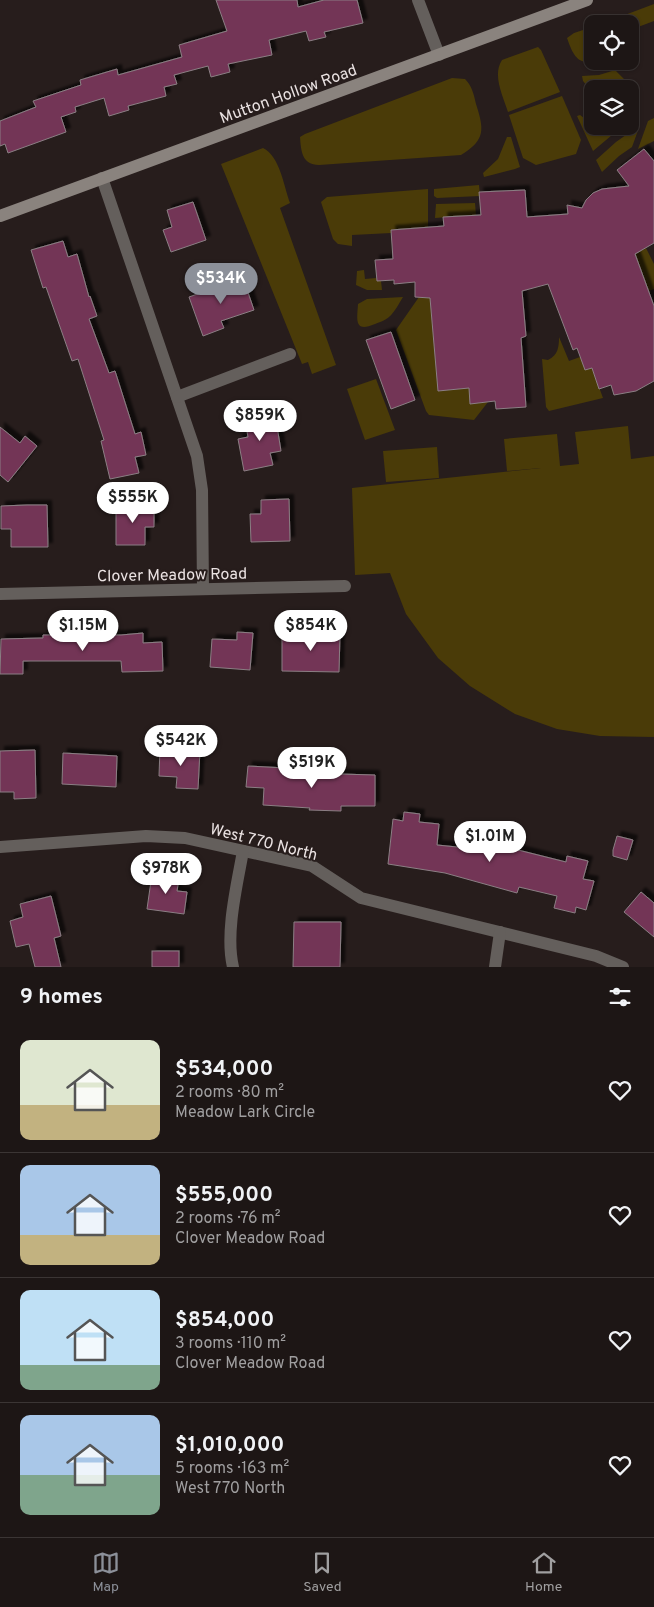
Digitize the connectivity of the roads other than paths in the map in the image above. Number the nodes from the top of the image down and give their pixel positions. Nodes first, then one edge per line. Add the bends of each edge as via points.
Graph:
1 (418, 0) edge
2 (587, 0) edge
3 (439, 55) junction
4 (102, 178) junction
5 (0, 216) edge
6 (290, 354) dead end
7 (177, 398) junction
8 (345, 586) dead end
9 (203, 589) junction
10 (0, 594) edge
11 (0, 847) edge
12 (242, 851) junction
13 (500, 932) junction
14 (233, 967) edge
15 (494, 967) edge
16 (623, 967) edge

1 - 3 street
2 - 3 street, Mutton Hollow Road
3 - 4 street, Mutton Hollow Road
4 - 5 street, Mutton Hollow Road
4 - 7 street
6 - 7 street
7 - 9 street via 196,456 202,490
8 - 9 street, Clover Meadow Road
9 - 10 street, Clover Meadow Road
11 - 12 street, West 770 North via 146,836 185,838
12 - 13 street, West 770 North via 312,866 361,898
12 - 14 street via 232,911
13 - 15 street
13 - 16 street, West 770 North via 596,956

